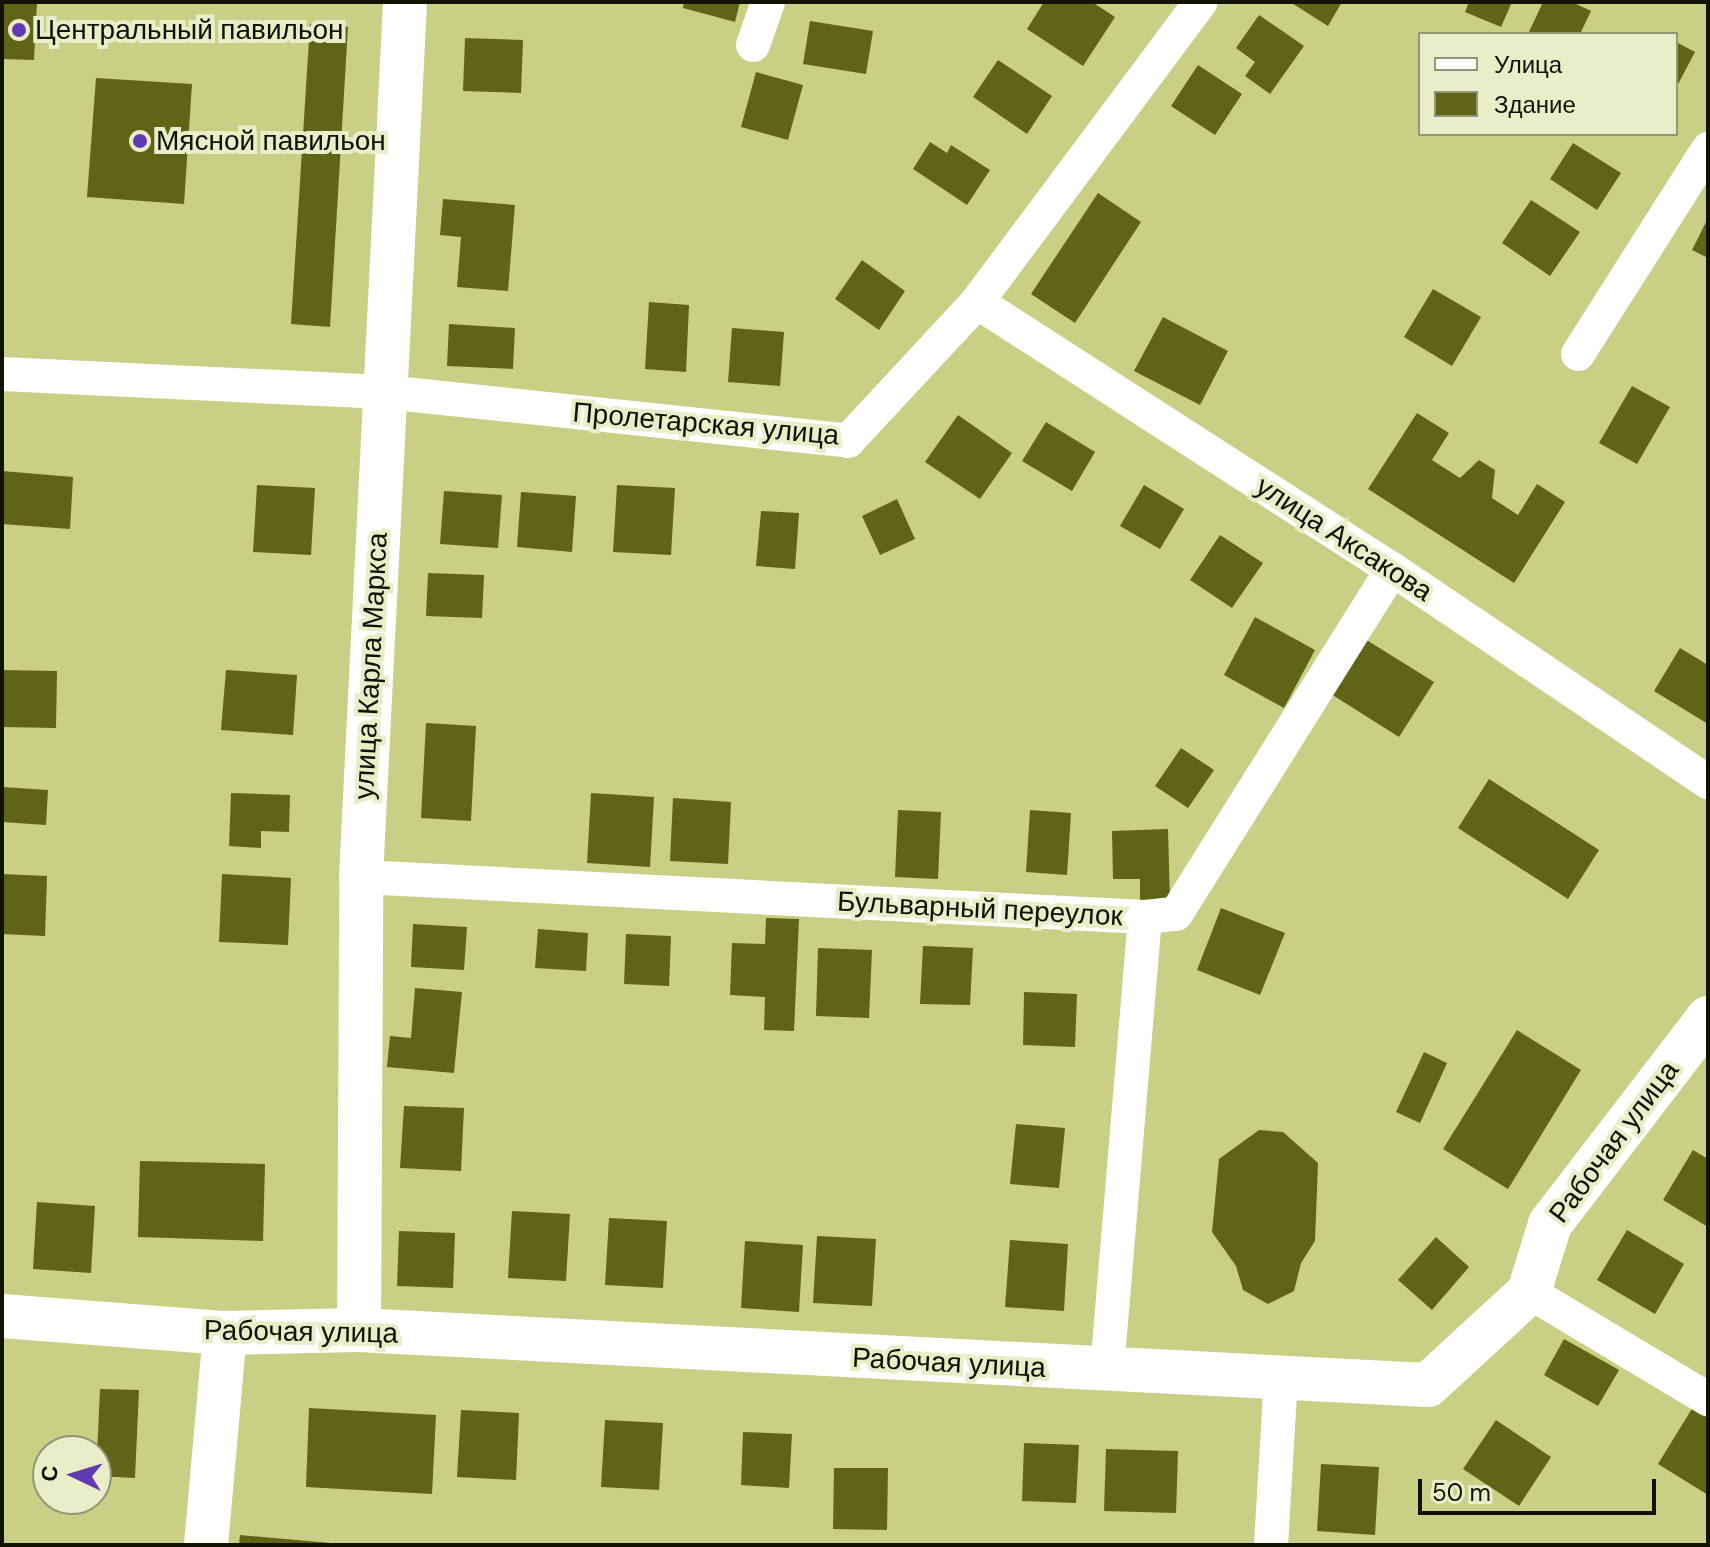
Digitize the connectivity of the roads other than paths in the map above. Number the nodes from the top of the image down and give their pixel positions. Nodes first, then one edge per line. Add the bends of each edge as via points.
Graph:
1 (405, 2) edge
2 (768, 2) edge
3 (1201, 2) edge
4 (753, 45) dead end
5 (1708, 149) edge
6 (977, 302) junction
7 (1578, 354) dead end
8 (2, 374) edge
9 (385, 392) junction
10 (1392, 569) junction
11 (1708, 782) edge
12 (361, 877) junction
13 (1145, 917) junction
14 (1708, 1018) edge
15 (1529, 1292) junction
16 (2, 1316) edge
17 (359, 1330) junction
18 (225, 1333) junction
19 (1107, 1371) junction
20 (1281, 1378) junction
21 (1708, 1399) edge
22 (206, 1545) edge
23 (1271, 1545) edge

1 - 9 street, улица Карла Маркса
2 - 4 street
3 - 6 street, Пролетарская улица
5 - 7 street
6 - 9 street, Пролетарская улица via 848,441
6 - 10 street, улица Аксакова
8 - 9 street, Пролетарская улица
9 - 12 street, улица Карла Маркса
10 - 11 street, улица Аксакова
10 - 13 street via 1176,914
12 - 13 street, Бульварный переулок
12 - 17 street, улица Карла Маркса
13 - 19 street, Бульварный переулок
14 - 15 street, Рабочая улица via 1550,1224
15 - 20 street, Рабочая улица via 1428,1385
15 - 21 street
16 - 18 street, Рабочая улица
17 - 18 street, Рабочая улица
17 - 19 street, Рабочая улица
18 - 22 street
19 - 20 street, Рабочая улица
20 - 23 street

